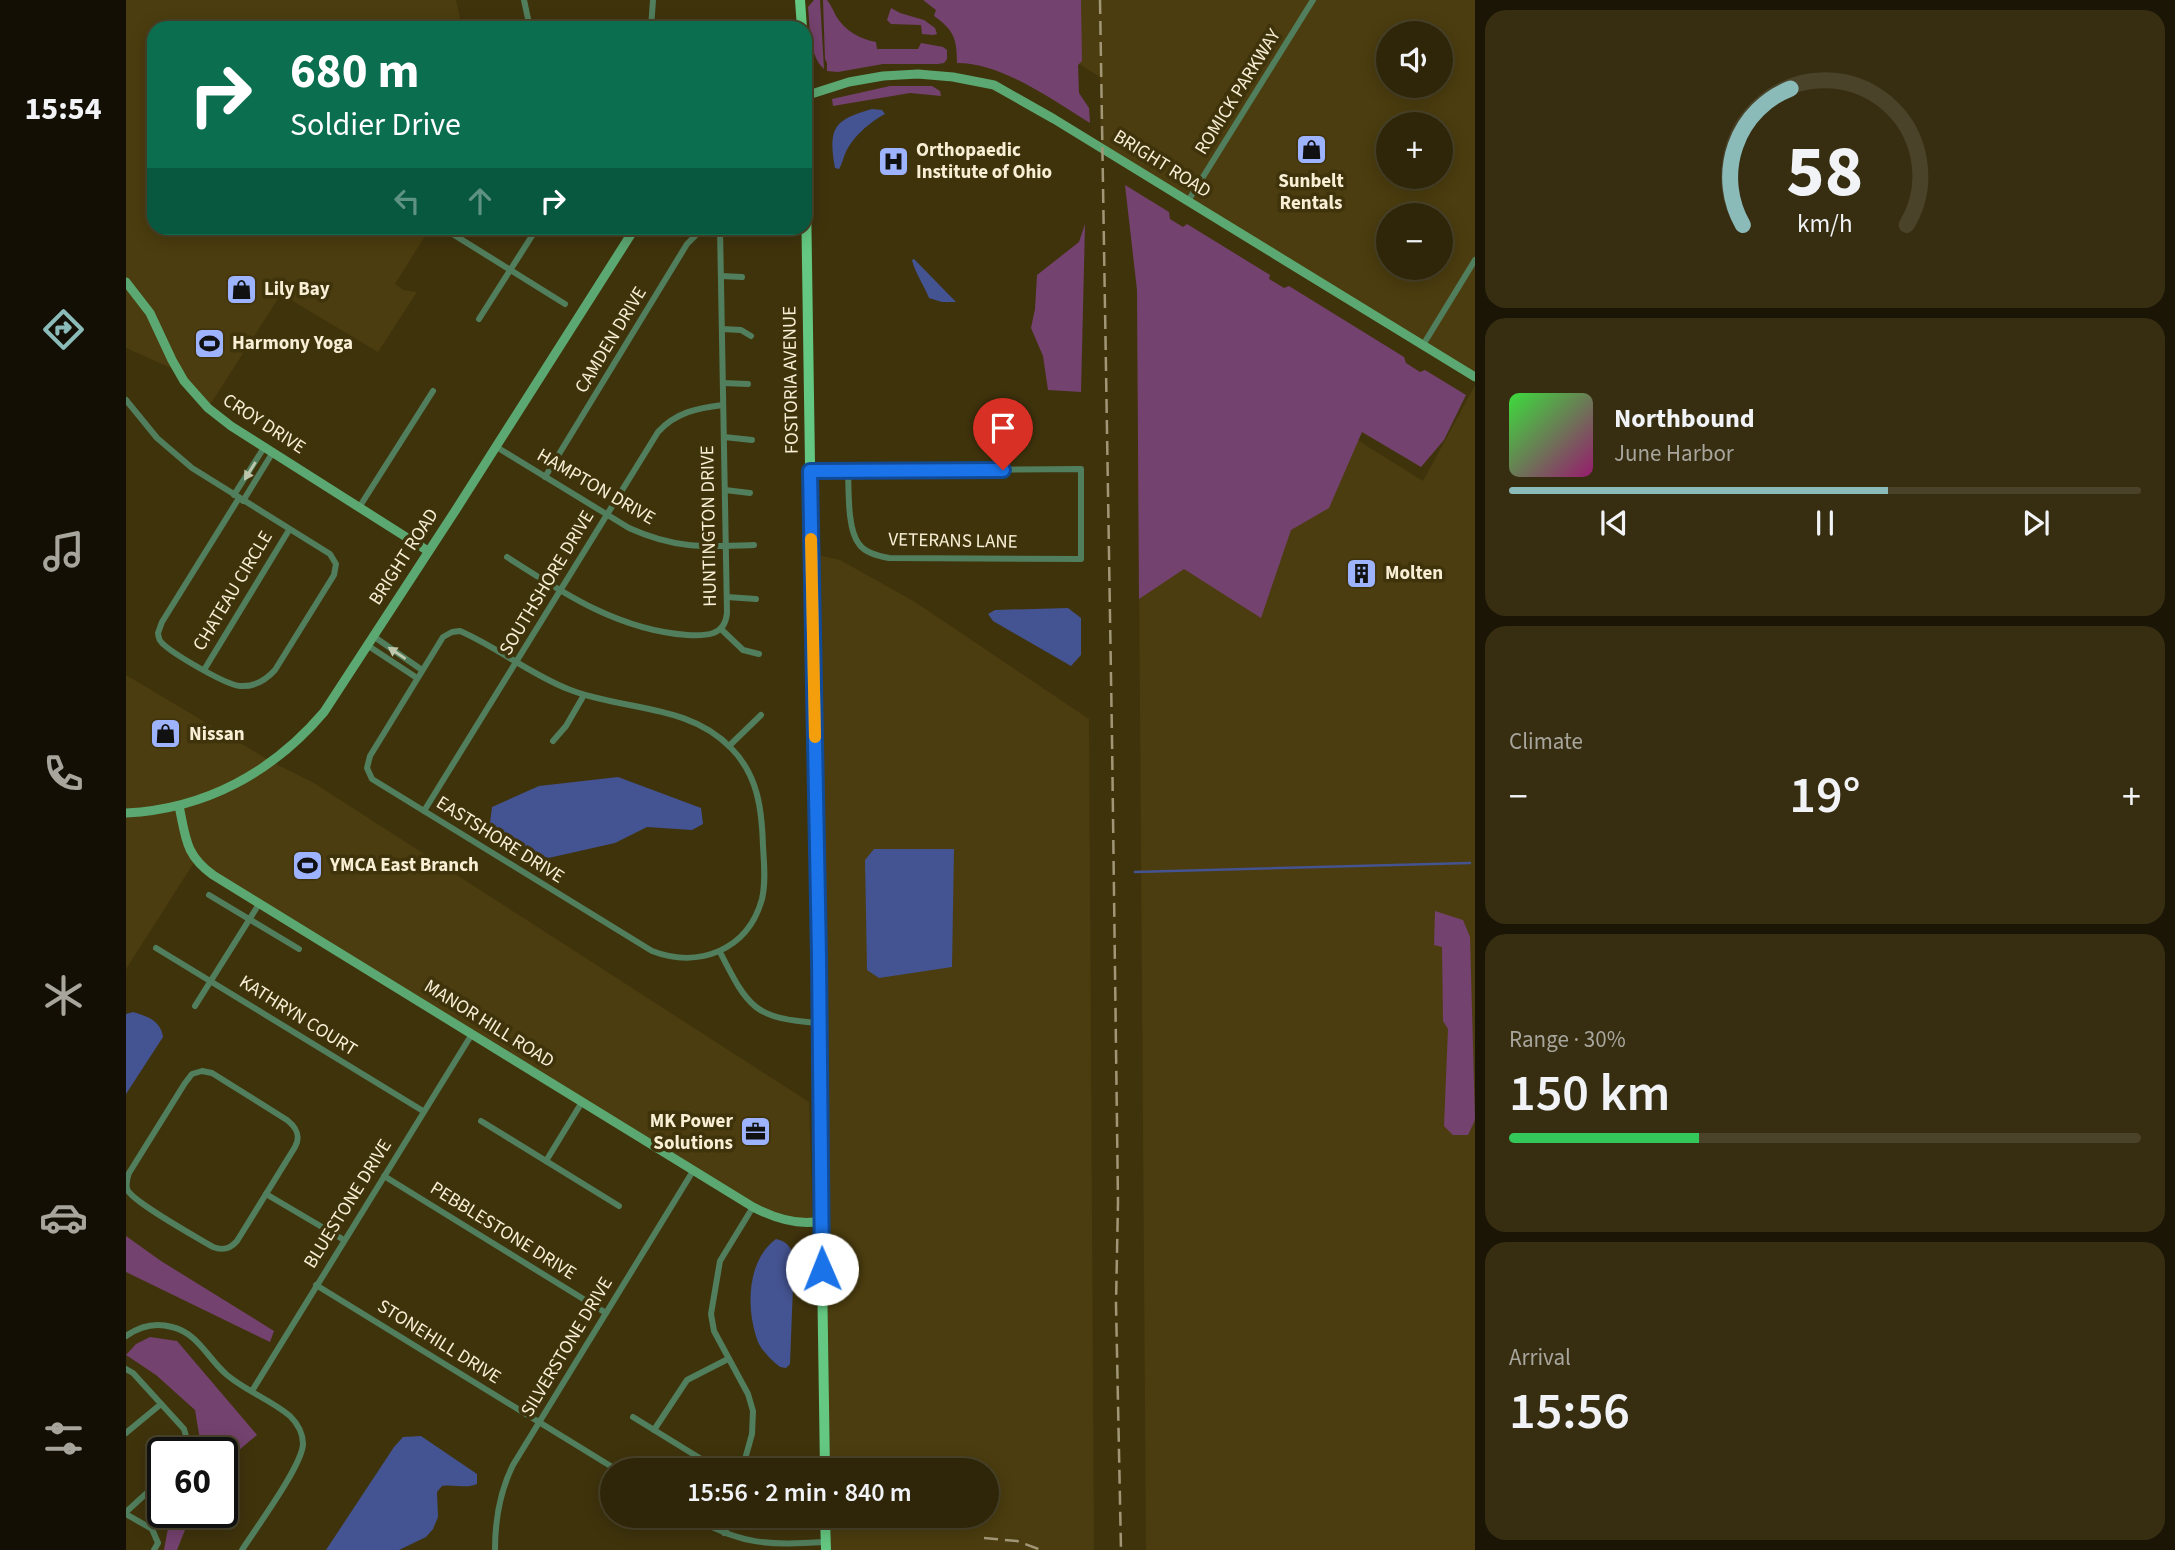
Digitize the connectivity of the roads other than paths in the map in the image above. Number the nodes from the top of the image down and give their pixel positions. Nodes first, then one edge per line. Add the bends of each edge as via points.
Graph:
1 (524, 0) edge
2 (653, 0) edge
3 (800, 0) edge
4 (1313, 0) edge
5 (528, 21) edge
6 (652, 21) edge
7 (802, 21) edge
8 (812, 94) edge
9 (1188, 201) junction
10 (454, 235) edge
11 (532, 235) edge
12 (631, 235) edge
13 (696, 235) edge
14 (719, 235) edge
15 (807, 235) edge
16 (1475, 260) edge
17 (510, 270) junction
18 (721, 276) junction
19 (742, 277) dead end
20 (126, 282) edge
21 (565, 304) dead end
22 (479, 319) dead end
23 (722, 329) junction
24 (751, 336) dead end
25 (1423, 345) junction
26 (1475, 377) edge
27 (723, 383) junction
28 (748, 384) dead end
29 (433, 391) dead end
30 (126, 400) edge
31 (723, 405) junction
32 (724, 437) junction
33 (752, 440) dead end
34 (495, 446) junction
35 (269, 449) junction
36 (810, 471) junction
37 (848, 471) junction
38 (545, 477) junction
39 (725, 490) junction
40 (750, 493) dead end
41 (239, 498) junction
42 (360, 506) junction
43 (606, 514) junction
44 (289, 530) junction
45 (754, 545) dead end
46 (726, 546) junction
47 (428, 551) junction
48 (507, 557) dead end
49 (560, 591) junction
50 (727, 597) junction
51 (756, 599) dead end
52 (721, 628) junction
53 (370, 641) junction
54 (759, 654) dead end
55 (517, 663) junction
56 (204, 670) junction
57 (422, 670) junction
58 (418, 678) junction
59 (584, 695) junction
60 (761, 715) dead end
61 (553, 741) dead end
62 (729, 746) junction
63 (178, 806) junction
64 (424, 811) junction
65 (126, 813) edge
66 (209, 895) dead end
67 (259, 904) junction
68 (250, 919) junction
69 (156, 948) dead end
70 (299, 949) dead end
71 (720, 952) junction
72 (211, 981) junction
73 (195, 1006) dead end
74 (820, 1023) junction
75 (472, 1034) junction
76 (582, 1102) junction
77 (423, 1111) junction
78 (481, 1121) dead end
79 (546, 1161) junction
80 (693, 1171) junction
81 (384, 1175) junction
82 (267, 1194) junction
83 (619, 1206) dead end
84 (753, 1207) junction
85 (821, 1221) junction
86 (344, 1240) junction
87 (316, 1285) junction
88 (606, 1312) junction
89 (126, 1336) edge
90 (728, 1359) junction
91 (126, 1370) edge
92 (251, 1391) junction
93 (161, 1404) junction
94 (633, 1417) dead end
95 (539, 1422) junction
96 (654, 1430) junction
97 (126, 1433) edge
98 (186, 1437) edge
99 (700, 1458) edge
100 (745, 1458) edge
101 (825, 1458) edge
102 (600, 1460) edge
103 (147, 1493) edge
104 (126, 1513) edge
105 (713, 1528) edge
106 (727, 1528) edge
107 (825, 1528) edge
108 (724, 1534) junction
109 (826, 1546) edge
110 (154, 1550) edge
111 (242, 1550) edge
112 (495, 1550) edge

1 - 5 street
2 - 6 street
3 - 7 main road
4 - 9 street, ROMICK PARKWAY
8 - 9 main road, BRIGHT ROAD via 883,76 918,74 980,81 1017,97
9 - 25 main road, BRIGHT ROAD
10 - 17 street
11 - 17 street
12 - 34 main road, BRIGHT ROAD
13 - 38 street, CAMDEN DRIVE
14 - 18 street, HUNTINGTON DRIVE
15 - 36 main road, FOSTORIA AVENUE
16 - 25 street
17 - 21 street
17 - 22 street
18 - 19 street
18 - 23 street, HUNTINGTON DRIVE
20 - 35 main road, CROY DRIVE via 150,313 191,390 217,415
23 - 24 street
23 - 27 street, HUNTINGTON DRIVE
25 - 26 main road, BRIGHT ROAD
27 - 28 street
27 - 31 street, HUNTINGTON DRIVE
29 - 42 street
30 - 41 street, CHATEAU CIRCLE via 170,450
31 - 32 street, HUNTINGTON DRIVE
31 - 43 street, SOUTHSHORE DRIVE via 691,410 662,428
32 - 33 street
32 - 39 street, HUNTINGTON DRIVE
34 - 38 street, HAMPTON DRIVE
34 - 47 main road, BRIGHT ROAD
35 - 41 street
35 - 42 main road, CROY DRIVE
36 - 37 street
36 - 74 main road, FOSTORIA AVENUE
37 - 37 street, VETERANS LANE via 1081,469 1081,559 875,555 858,543 852,525
38 - 43 street, HAMPTON DRIVE
39 - 40 street
39 - 46 street, HUNTINGTON DRIVE
41 - 44 street, CHATEAU CIRCLE
41 - 56 street, CHATEAU CIRCLE via 158,633 167,647
42 - 47 main road, CROY DRIVE
43 - 46 street, HAMPTON DRIVE via 663,541
43 - 49 street, SOUTHSHORE DRIVE
44 - 56 street, CHATEAU CIRCLE
44 - 56 street, CHATEAU CIRCLE via 334,558 334,575 267,678 239,686
45 - 46 street, HAMPTON DRIVE
46 - 50 street, HUNTINGTON DRIVE
47 - 53 main road, BRIGHT ROAD
48 - 49 street, HUNTINGTON DRIVE
49 - 52 street, HUNTINGTON DRIVE via 596,611 645,628 703,636
49 - 55 street, SOUTHSHORE DRIVE
50 - 51 street
50 - 52 street, HUNTINGTON DRIVE
52 - 54 street via 743,650
57 -> 53 street
53 - 58 street
53 - 63 main road, BRIGHT ROAD via 324,712 286,750 234,786
55 - 57 street via 456,631 443,637
55 - 59 street
55 - 64 street, SOUTHSHORE DRIVE
57 - 58 street
58 - 64 street, EASTSHORE DRIVE via 367,768 377,783
59 - 61 street
59 - 62 street via 687,718
60 - 62 street
62 - 71 street via 747,769 760,802 764,877 762,900 753,920
63 - 65 main road, BRIGHT ROAD
63 - 67 main road, MANOR HILL ROAD via 195,860
64 - 71 street, EASTSHORE DRIVE via 652,951 687,958
66 - 68 street
67 - 68 street
67 - 75 main road, MANOR HILL ROAD
68 - 70 street
68 - 72 street
69 - 72 street, KATHRYN COURT
71 - 74 street via 743,995 761,1010 782,1020
72 - 73 street
72 - 77 street, KATHRYN COURT
74 - 85 main road, FOSTORIA AVENUE
75 - 76 main road, MANOR HILL ROAD
75 - 77 street, BLUESTONE DRIVE
76 - 79 street
76 - 80 main road, MANOR HILL ROAD
77 - 81 street, BLUESTONE DRIVE
78 - 79 street
79 - 83 street
80 - 84 main road, MANOR HILL ROAD
80 - 88 street, SILVERSTONE DRIVE
81 - 86 street, BLUESTONE DRIVE
81 - 88 street, PEBBLESTONE DRIVE
82 - 82 street via 297,1142 295,1127 212,1073 192,1074 129,1173 129,1193 223,1249 237,1241
82 - 86 street
84 - 85 main road, MANOR HILL ROAD via 789,1221
84 - 90 street via 716,1272 711,1320
85 - 101 main road, FOSTORIA AVENUE
86 - 87 street, BLUESTONE DRIVE
87 - 92 street, BLUESTONE DRIVE
87 - 95 street, STONEHILL DRIVE
88 - 95 street, SILVERSTONE DRIVE
89 - 92 street via 152,1324 183,1331 199,1342 226,1374
90 - 96 street via 687,1380
90 - 100 street via 753,1411
91 - 93 street
92 - 111 street via 289,1416 301,1429 303,1445 299,1462
93 - 97 street
93 - 98 street
94 - 96 street
95 - 102 street, STONEHILL DRIVE
95 - 112 street, SILVERSTONE DRIVE via 503,1486
96 - 99 street
103 - 104 street
104 - 110 street via 152,1529 158,1543
105 - 108 street
106 - 108 street
107 - 109 main road
108 - 109 street via 758,1543

